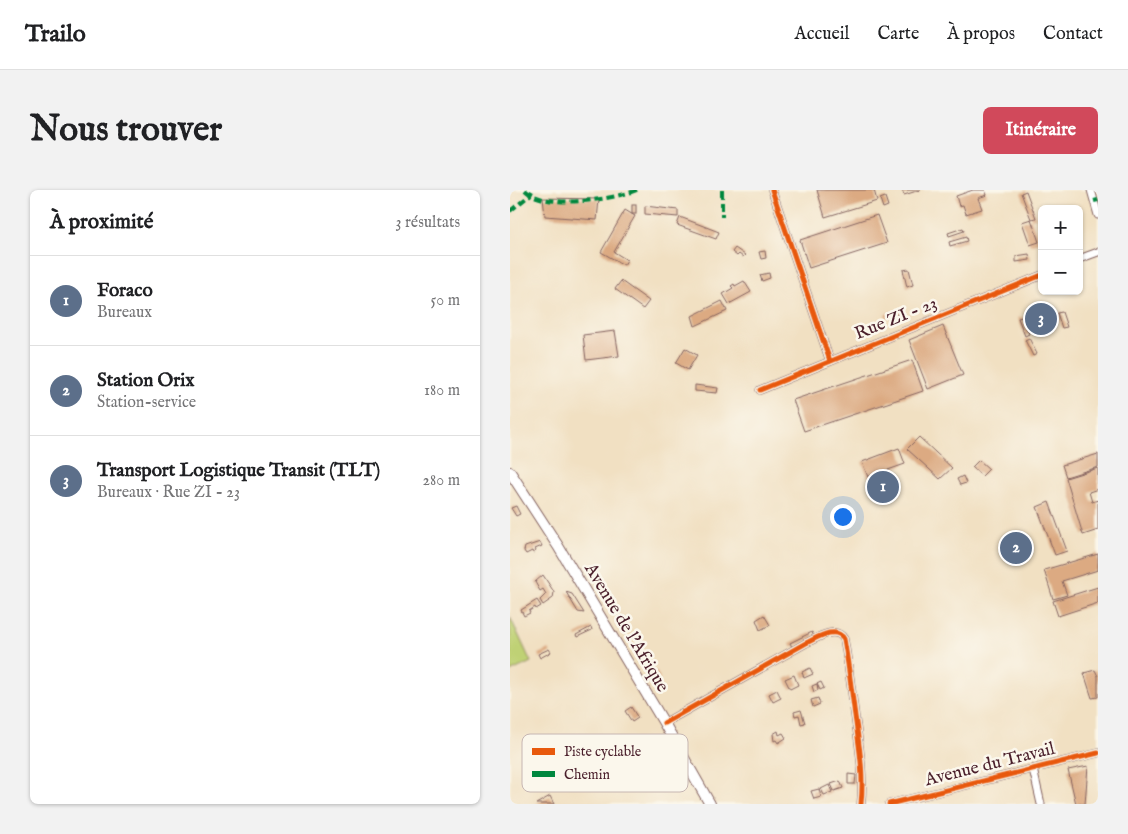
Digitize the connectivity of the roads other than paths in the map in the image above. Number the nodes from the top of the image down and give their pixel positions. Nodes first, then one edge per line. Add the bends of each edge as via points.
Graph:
1 (772, 190) edge
2 (1091, 190) edge
3 (1098, 215) edge
4 (1098, 252) edge
5 (1083, 258) edge
6 (1038, 276) edge
7 (830, 361) junction
8 (760, 390) dead end
9 (510, 472) edge
10 (664, 723) junction
11 (670, 734) edge
12 (1098, 753) edge
13 (688, 768) edge
14 (1033, 769) junction
15 (707, 803) edge
16 (861, 804) edge
17 (889, 804) edge
18 (1041, 804) edge

1 - 7 street
2 - 3 street
4 - 5 street
6 - 7 street, Rue ZI - 23
7 - 8 street, Rue ZI - 23
9 - 10 main road, Avenue de l'Afrique
10 - 11 main road, Avenue de l'Afrique
10 - 16 street via 806,642 838,633 844,639 852,682 862,760
12 - 14 street, Avenue du Travail
13 - 15 main road, Avenue de l'Afrique
14 - 17 street, Avenue du Travail
14 - 18 street

